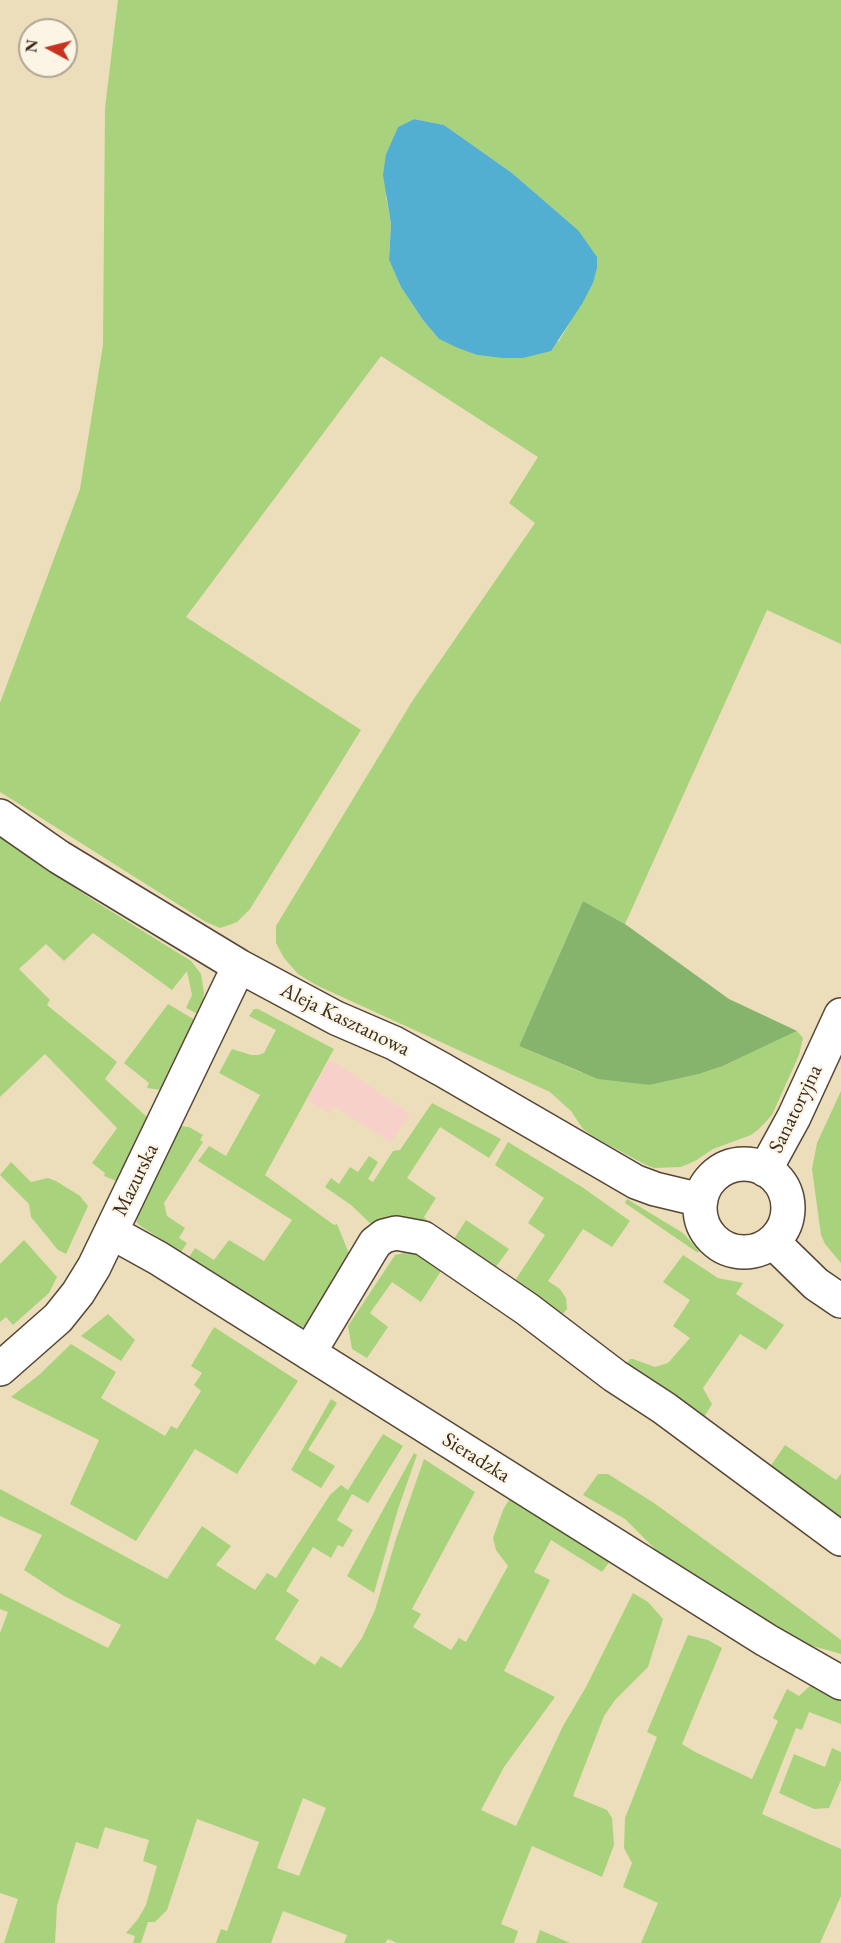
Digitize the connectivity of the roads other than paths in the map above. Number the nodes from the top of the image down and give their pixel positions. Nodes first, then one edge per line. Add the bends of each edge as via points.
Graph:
1 (0, 816) edge
2 (239, 966) junction
3 (841, 1014) edge
4 (765, 1170) junction
5 (701, 1200) junction
6 (111, 1232) junction
7 (773, 1242) junction
8 (841, 1301) edge
9 (309, 1353) junction
10 (0, 1369) edge
11 (841, 1539) edge
12 (841, 1683) edge

1 - 2 street, Aleja Kasztanowa via 59,857
2 - 5 street, Aleja Kasztanowa via 443,1070 636,1182
2 - 6 street, Mazurska
3 - 4 street, Sanatoryjna
4 - 5 street via 745,1165 725,1169 714,1176
4 - 7 street via 778,1180 786,1195 788,1212 784,1229
5 - 7 street via 704,1227 722,1246 748,1252
6 - 9 street, Sieradzka
6 - 10 street, Mazurska via 94,1268 58,1318
7 - 8 street via 816,1284
9 - 11 street via 375,1243 396,1233 423,1238 527,1309
9 - 12 street, Sieradzka via 756,1634

